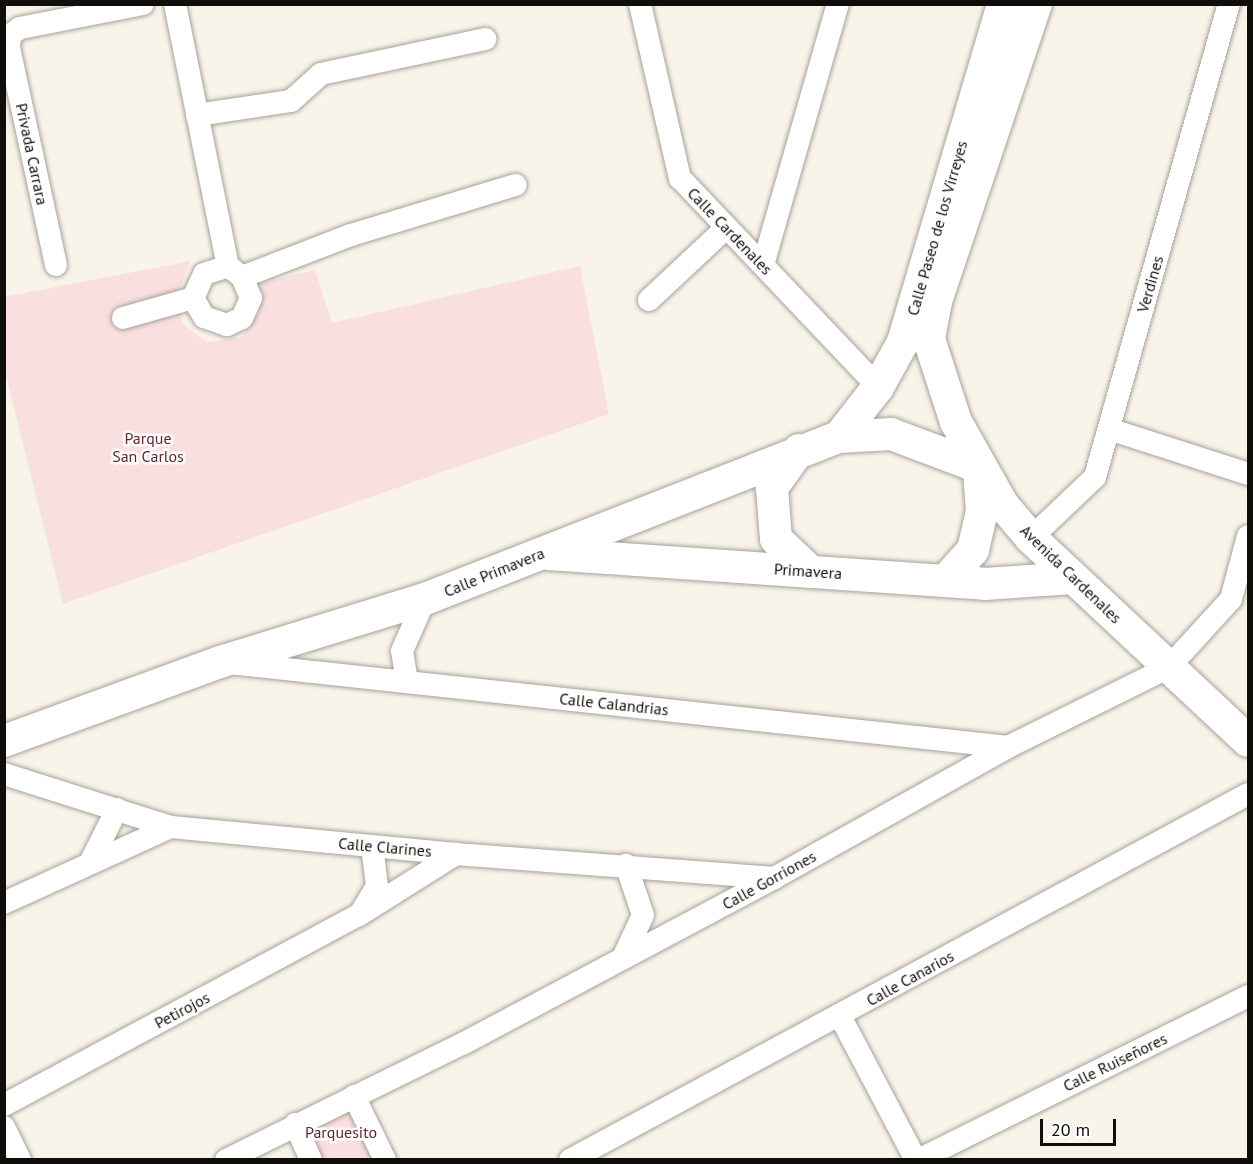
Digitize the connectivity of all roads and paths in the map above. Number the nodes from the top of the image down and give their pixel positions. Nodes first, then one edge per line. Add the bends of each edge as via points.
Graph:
1 (143, 4) edge
2 (176, 4) edge
3 (640, 4) edge
4 (838, 4) edge
5 (1003, 4) edge
6 (1036, 4) edge
7 (1229, 4) edge
8 (485, 39) dead end
9 (197, 115) junction
10 (516, 185) dead end
11 (726, 228) junction
12 (56, 264) dead end
13 (763, 265) junction
14 (235, 271) junction
15 (193, 298) junction
16 (649, 300) dead end
17 (123, 318) dead end
18 (916, 341) junction
19 (878, 387) junction
20 (1109, 429) junction
21 (839, 437) junction
22 (798, 450) junction
23 (979, 467) junction
24 (1248, 474) edge
25 (1248, 536) edge
26 (1030, 538) junction
27 (542, 553) junction
28 (811, 572) junction
29 (1073, 578) junction
30 (945, 580) junction
31 (425, 599) junction
32 (220, 662) junction
33 (1169, 667) junction
34 (407, 682) junction
35 (4, 741) edge
36 (1248, 741) edge
37 (1008, 747) junction
38 (4, 774) edge
39 (1248, 795) edge
40 (117, 809) junction
41 (171, 827) junction
42 (372, 846) junction
43 (456, 854) junction
44 (92, 861) junction
45 (626, 864) junction
46 (774, 878) junction
47 (4, 903) edge
48 (359, 915) junction
49 (623, 958) junction
50 (1248, 996) edge
51 (840, 1016) junction
52 (354, 1096) junction
53 (4, 1105) edge
54 (295, 1124) junction
55 (4, 1127) edge
56 (20, 1160) edge
57 (226, 1160) edge
58 (311, 1160) edge
59 (385, 1160) edge
60 (570, 1160) edge
61 (917, 1160) edge

1 - 12 street, Privada Carrara via 21,28 10,35 9,48
2 - 9 street
3 - 11 street, Calle Cardenales via 680,178
4 - 13 street
5 - 18 street, Calle Paseo de los Virreyes
6 - 18 street, Calle Paseo de los Virreyes via 936,302
7 - 20 street, Verdines
8 - 9 street via 321,74 291,101
9 - 14 street
10 - 14 street
11 - 13 street, Calle Cardenales
11 - 16 street
13 - 19 street, Calle Cardenales
14 - 15 street via 204,274
14 - 15 street via 251,297 242,318 227,325 204,317
15 - 17 street
18 - 19 street, Calle Paseo de los Virreyes
18 - 23 street, Avenida Cardenales
19 - 21 street, Calle Paseo de los Virreyes
20 - 24 street
20 - 26 street, Verdines via 1095,477
21 - 22 street, Calle Primavera
21 - 23 street, Calle Primavera via 891,434
22 - 27 street, Calle Primavera
22 - 28 street via 772,488 776,539
23 - 26 street, Avenida Cardenales
23 - 30 street via 982,512 973,550
25 - 33 street, Calle Gorriones via 1231,599
26 - 29 street, Avenida Cardenales
27 - 28 street, Primavera
27 - 31 street, Calle Primavera
28 - 30 street, Primavera
29 - 30 street, Primavera via 985,584
29 - 33 street, Avenida Cardenales
31 - 32 street, Calle Primavera
31 - 34 street via 402,651
32 - 34 street, Calle Calandrias
32 - 35 street, Calle Primavera
33 - 36 street, Avenida Cardenales
33 - 37 street, Calle Gorriones
34 - 37 street, Calle Calandrias
37 - 46 street, Calle Gorriones
38 - 40 street, Calle Clarines
39 - 51 street, Calle Canarios
40 - 41 street, Calle Clarines
40 - 44 street
41 - 42 street, Calle Clarines
41 - 44 street
42 - 43 street, Calle Clarines
42 - 48 street via 377,886
43 - 45 street, Calle Clarines
43 - 48 street, Petirojos
44 - 47 street
45 - 46 street, Calle Clarines
45 - 49 street via 643,915
46 - 49 street, Calle Gorriones
48 - 53 street, Petirojos
49 - 52 street, Calle Gorriones
50 - 61 street, Calle Ruiseñores
51 - 60 street, Calle Canarios
51 - 61 street
52 - 54 street, Calle Gorriones
52 - 59 street
54 - 57 street, Calle Gorriones
54 - 58 street
55 - 56 street

